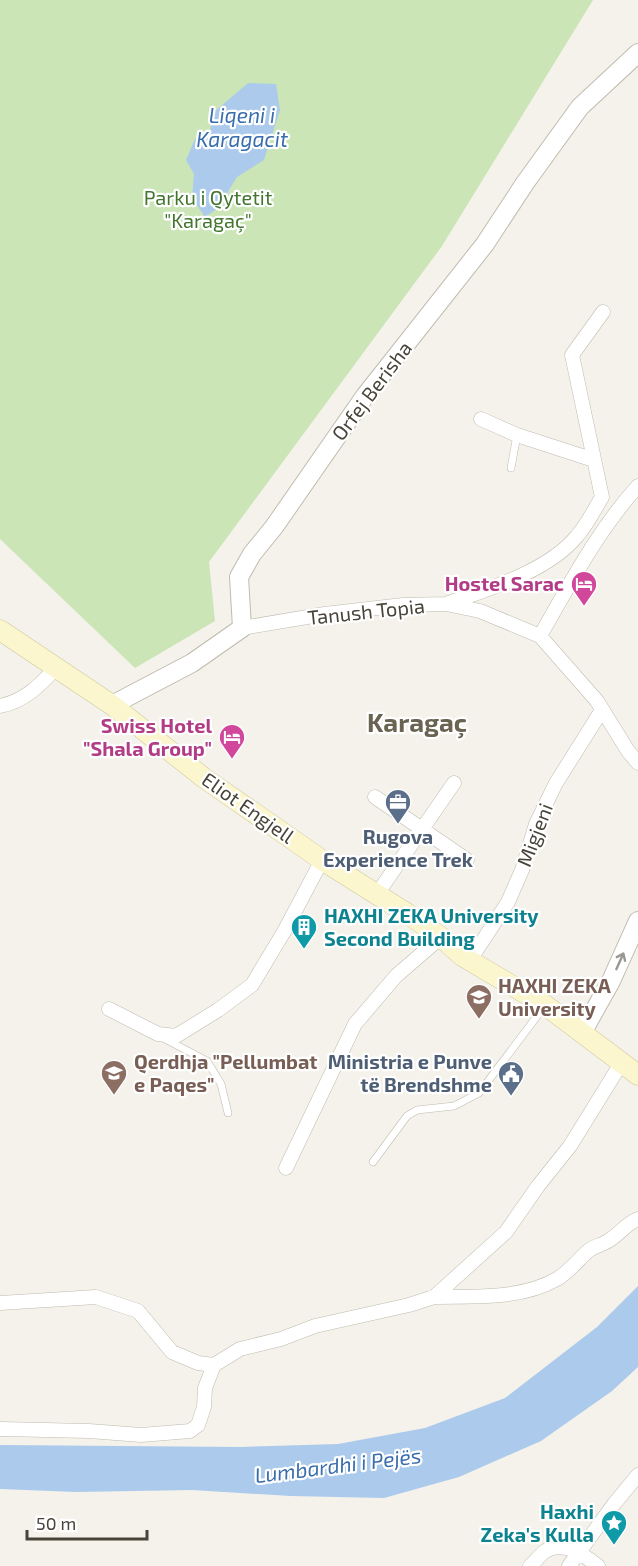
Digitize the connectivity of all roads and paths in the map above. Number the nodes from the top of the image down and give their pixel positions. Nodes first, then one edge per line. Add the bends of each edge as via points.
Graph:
1 (638, 53) edge
2 (603, 312) dead end
3 (481, 419) dead end
4 (517, 435) junction
5 (594, 460) junction
6 (511, 468) dead end
7 (638, 486) edge
8 (602, 497) junction
9 (618, 508) junction
10 (583, 528) junction
11 (599, 537) junction
12 (446, 604) junction
13 (242, 628) junction
14 (0, 630) edge
15 (540, 636) junction
16 (56, 668) junction
17 (0, 705) edge
18 (112, 705) junction
19 (602, 710) junction
20 (638, 764) edge
21 (454, 783) dead end
22 (375, 796) dead end
23 (423, 829) junction
24 (322, 860) junction
25 (467, 860) dead end
26 (377, 894) junction
27 (638, 921) edge
28 (441, 937) junction
29 (470, 960) junction
30 (545, 1005) junction
31 (109, 1009) dead end
32 (583, 1032) junction
33 (158, 1034) junction
34 (622, 1062) junction
35 (638, 1075) edge
36 (228, 1113) dead end
37 (373, 1161) dead end
38 (286, 1168) dead end
39 (637, 1218) edge
40 (434, 1297) junction
41 (0, 1303) edge
42 (214, 1365) junction
43 (0, 1430) edge
44 (638, 1475) edge
45 (580, 1551) junction
46 (530, 1566) edge
47 (569, 1566) edge
48 (598, 1566) edge

1 - 13 street, Orfej Berisha via 580,108 485,244 366,396 252,554 239,578
2 - 5 street via 572,355
3 - 4 street
4 - 5 street
4 - 6 lane
5 - 8 street
7 - 9 street
8 - 9 street
8 - 10 street
9 - 11 street
10 - 11 street
10 - 12 street via 561,552 540,565 503,584
11 - 15 street
12 - 13 street, Tanush Topia via 325,614
12 - 15 street, Tanush Topia via 480,610
13 - 18 street via 192,663
14 - 16 main road, Eliot Engjell
15 - 19 street, Tanush Topia
16 - 17 street via 33,692
16 - 18 main road, Eliot Engjell
18 - 24 main road, Eliot Engjell via 204,778
19 - 20 street, Tanush Topia
19 - 29 street, Migjeni via 556,783 536,824 508,902
21 - 23 street
22 - 23 street
23 - 25 street
23 - 26 street
24 - 26 main road, Eliot Engjell
24 - 33 street via 252,985 176,1035
26 - 28 main road, Eliot Engjell
32 -> 27 street
28 - 29 main road, Eliot Engjell
28 - 38 street via 396,976 355,1024
29 - 30 main road, Eliot Engjell
30 - 32 main road, Eliot Engjell
30 - 37 lane via 479,1093 454,1106 417,1110 407,1116
31 - 33 street
32 - 34 main road, Eliot Engjell
33 - 36 lane via 207,1061 221,1084
34 - 35 main road, Eliot Engjell
34 - 40 street via 570,1146 506,1232
39 - 40 street via 548,1283 519,1293
40 - 42 street via 240,1349
41 - 42 street via 96,1297 138,1311 172,1352
42 - 43 street via 198,1425 190,1431 141,1435
44 - 45 street
45 - 46 street via 546,1550
45 - 47 street
45 - 48 street

